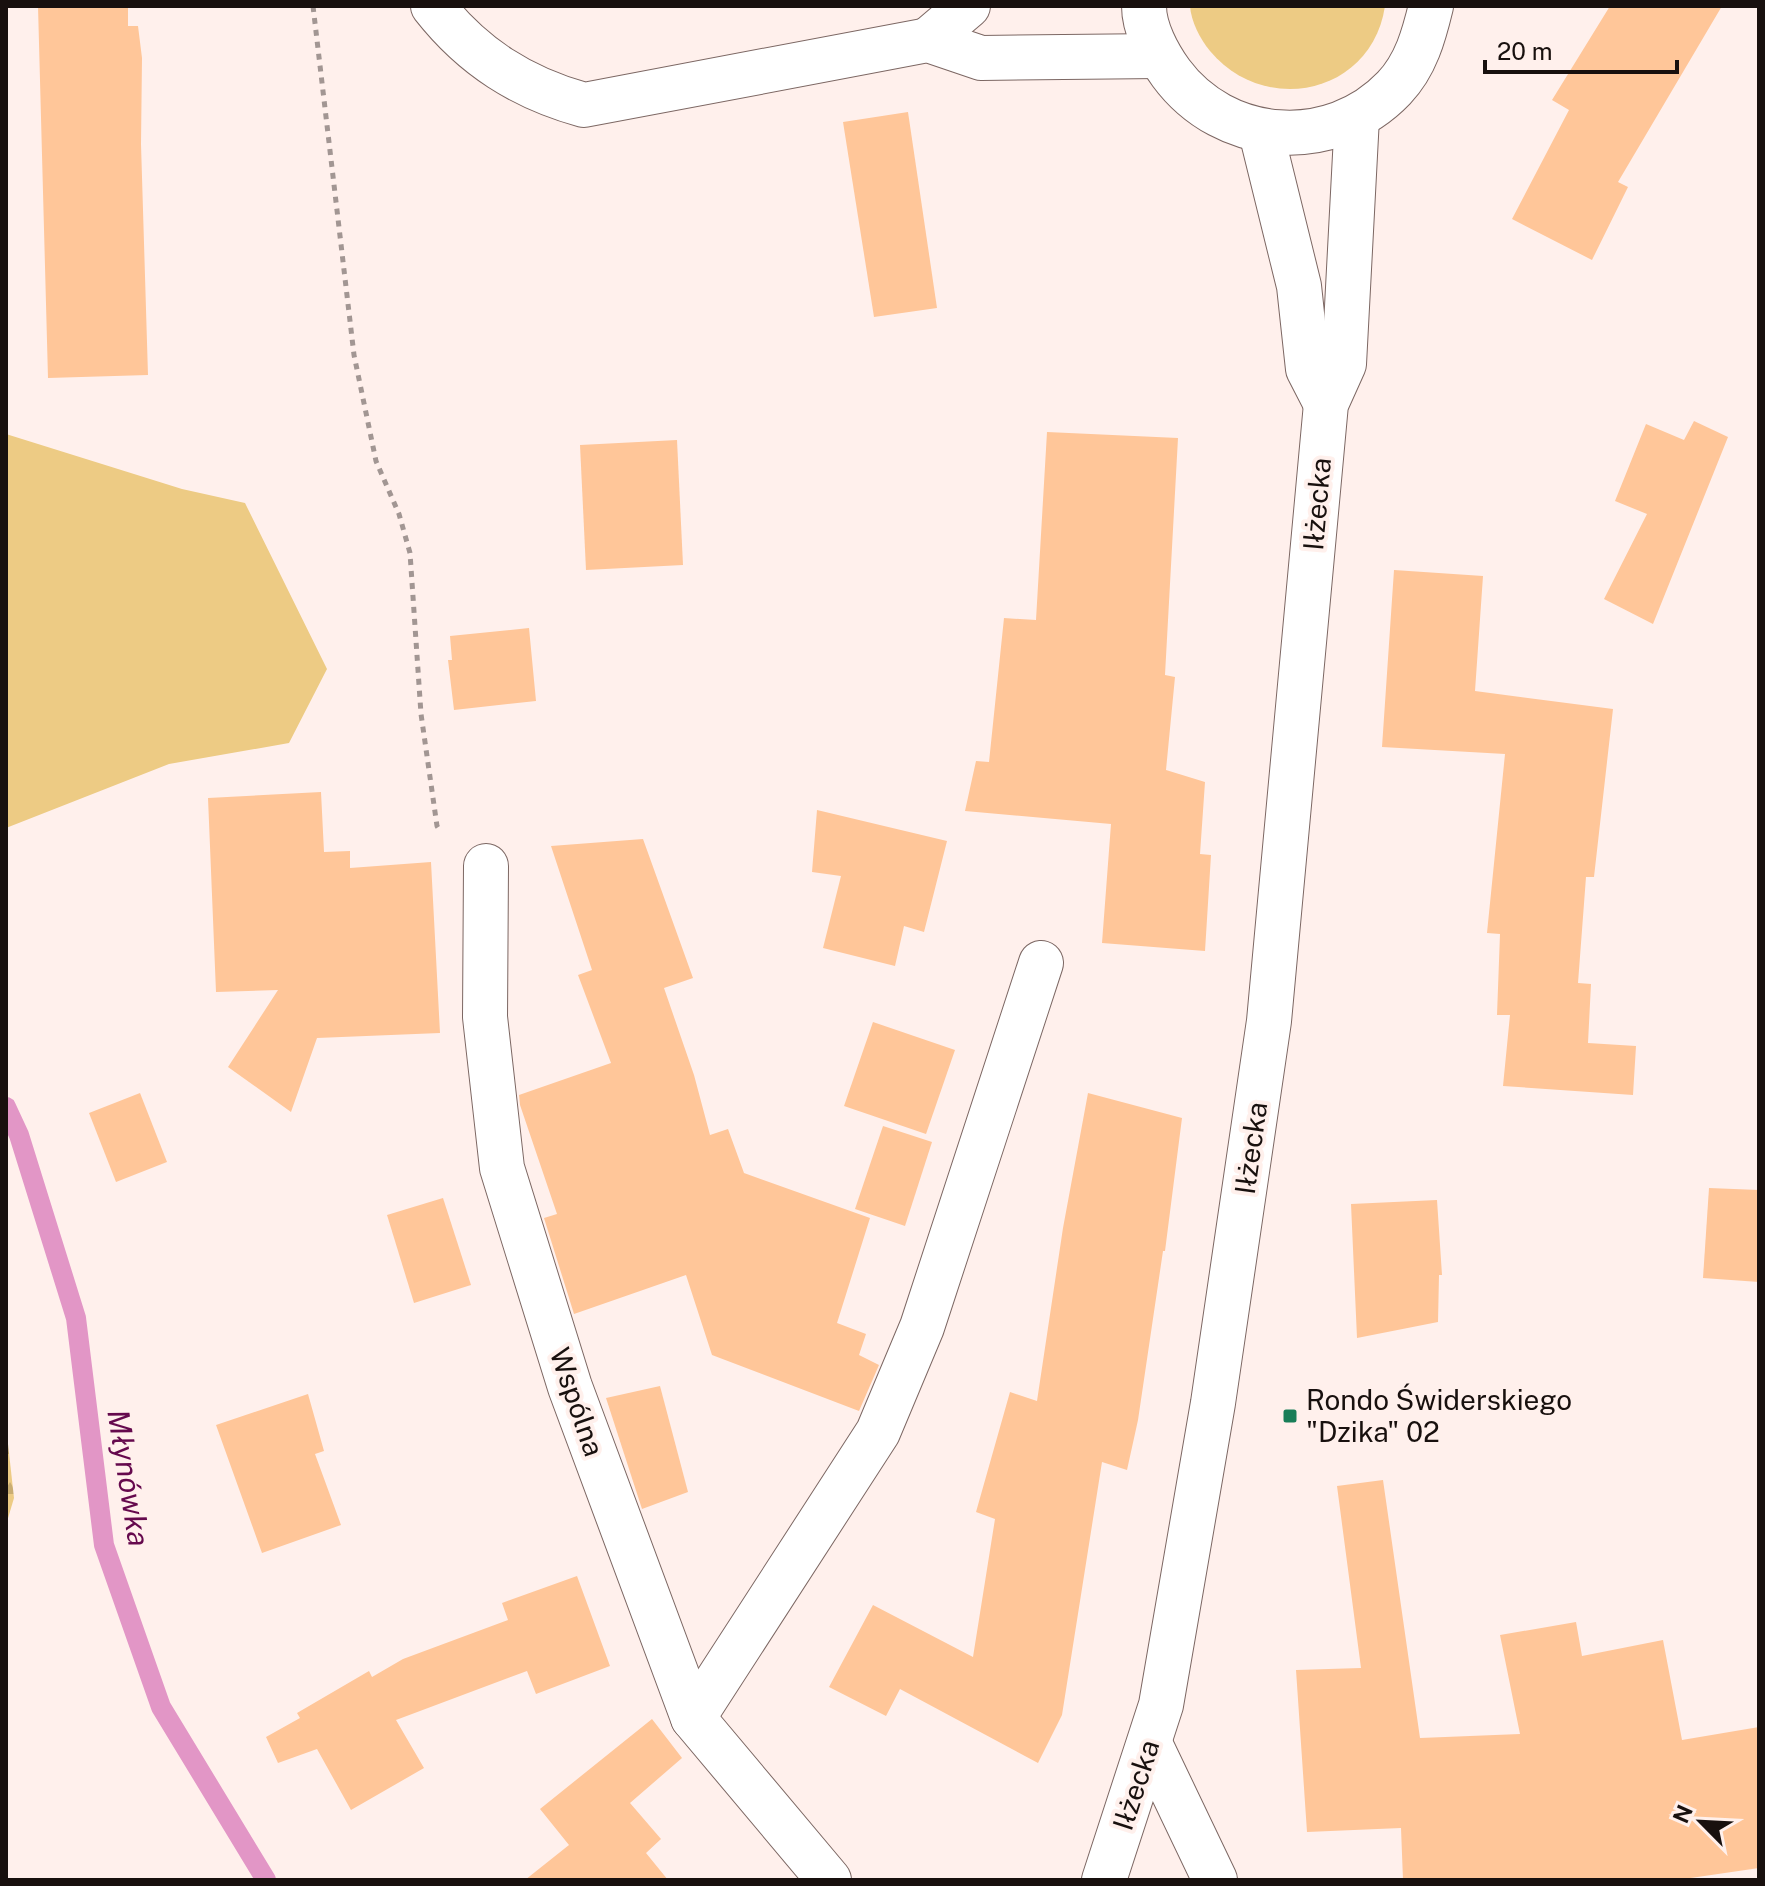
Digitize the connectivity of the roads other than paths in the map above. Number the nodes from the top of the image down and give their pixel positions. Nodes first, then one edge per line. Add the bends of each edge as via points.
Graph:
1 (433, 6) edge
2 (968, 6) edge
3 (1144, 6) edge
4 (1431, 6) edge
5 (926, 23) edge
6 (1159, 56) junction
7 (1357, 117) junction
8 (1261, 132) junction
9 (1326, 404) junction
10 (486, 880) road end
11 (1041, 963) dead end
12 (693, 1718) junction
13 (1150, 1744) junction
14 (829, 1880) edge
15 (1104, 1880) edge
16 (1215, 1880) edge

1 - 5 main road via 466,44 509,76 584,105
2 - 5 main road
3 - 6 main road
4 - 7 main road via 1420,49 1394,88
5 - 6 main road via 981,58
6 - 8 main road via 1184,91 1219,117
7 - 8 main road via 1310,133
7 - 9 main road, Iłżecka via 1344,364
8 - 9 main road via 1299,286 1308,369
9 - 13 main road, Iłżecka via 1269,1021 1213,1403
10 - 12 main road, Wspólna via 485,1017 502,1168 570,1387
11 - 12 main road via 922,1327 878,1432
12 - 14 main road, Wspólna
13 - 15 main road, Iłżecka
13 - 16 main road

